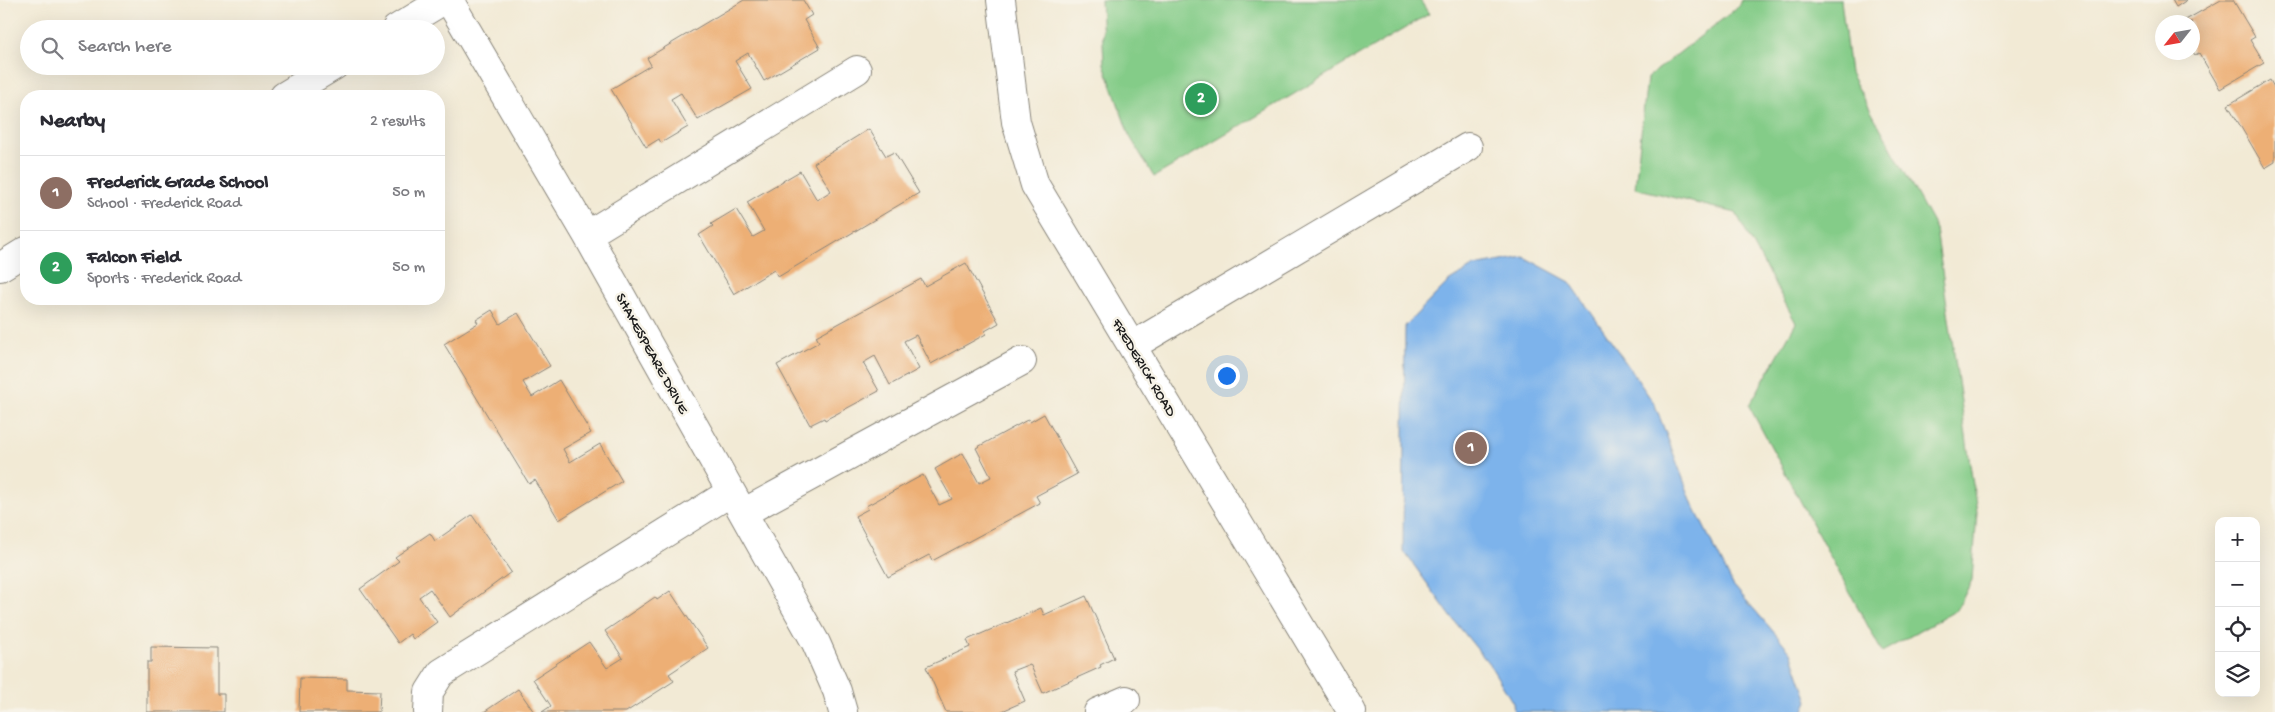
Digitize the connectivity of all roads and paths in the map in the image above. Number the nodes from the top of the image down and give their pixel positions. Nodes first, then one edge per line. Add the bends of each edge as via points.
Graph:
1 (444, 0) edge
2 (449, 0) edge
3 (1000, 0) edge
4 (411, 20) edge
5 (857, 70) dead end
6 (319, 75) edge
7 (294, 90) edge
8 (1468, 147) dead end
9 (587, 235) junction
10 (20, 255) edge
11 (0, 267) edge
12 (1132, 346) junction
13 (1022, 361) dead end
14 (737, 502) junction
15 (1126, 700) dead end
16 (428, 712) edge
17 (843, 712) edge
18 (1098, 712) edge
19 (1352, 712) edge

1 - 4 street
2 - 9 street, SHAKESPEARE DRIVE
3 - 12 street, FREDERICK ROAD via 1016,122 1035,185
5 - 9 street
6 - 7 street
8 - 12 street
9 - 14 street, SHAKESPEARE DRIVE
10 - 11 street
12 - 19 street, FREDERICK ROAD
13 - 14 street
14 - 16 street via 441,673 429,692
14 - 17 street, SHAKESPEARE DRIVE via 816,643
15 - 18 street

